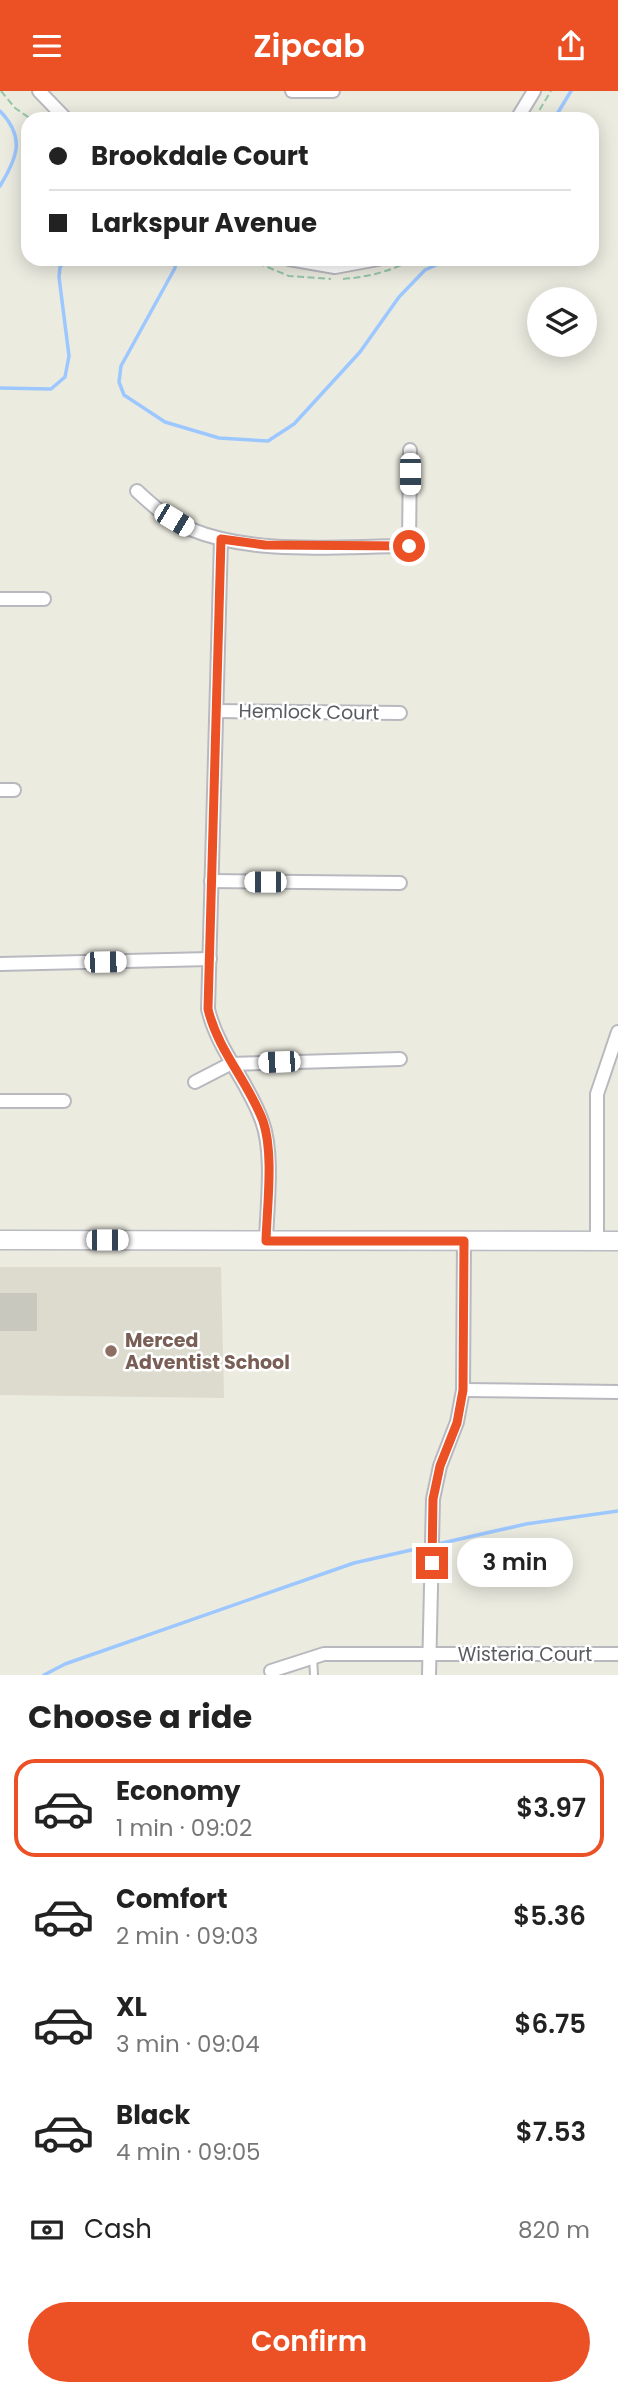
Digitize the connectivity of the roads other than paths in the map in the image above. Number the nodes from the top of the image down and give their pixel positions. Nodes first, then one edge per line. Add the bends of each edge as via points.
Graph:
1 (38, 91) edge
2 (292, 91) edge
3 (333, 91) edge
4 (534, 91) edge
5 (59, 112) edge
6 (521, 112) edge
7 (410, 450) dead end
8 (138, 491) dead end
9 (221, 539) junction
10 (0, 599) edge
11 (44, 599) dead end
12 (217, 711) junction
13 (400, 713) dead end
14 (0, 790) edge
15 (14, 790) dead end
16 (211, 881) junction
17 (400, 883) dead end
18 (210, 959) junction
19 (0, 964) edge
20 (618, 1032) edge
21 (400, 1059) dead end
22 (230, 1064) junction
23 (195, 1082) dead end
24 (0, 1101) edge
25 (64, 1101) dead end
26 (0, 1240) edge
27 (266, 1241) junction
28 (464, 1241) junction
29 (597, 1241) junction
30 (618, 1241) edge
31 (463, 1390) junction
32 (618, 1392) edge
33 (432, 1654) junction
34 (618, 1654) edge
35 (313, 1657) junction
36 (271, 1671) dead end
37 (317, 1674) edge
38 (429, 1675) edge

1 - 5 street
2 - 3 street
4 - 6 street
7 - 9 street via 409,546 265,545
8 - 9 street via 188,529
9 - 12 street
10 - 11 street
12 - 13 street, Hemlock Court
12 - 16 street
14 - 15 street
16 - 17 street
16 - 18 street
18 - 19 street
18 - 22 street via 208,1009 213,1032
20 - 29 street via 597,1094
21 - 22 street
22 - 23 street
22 - 27 street via 264,1124
24 - 25 street
26 - 27 main road
27 - 28 main road
28 - 29 main road
28 - 31 street
29 - 30 main road
31 - 32 street
31 - 33 street via 433,1499
33 - 34 street, Wisteria Court
33 - 35 street, Wisteria Court
33 - 38 street
35 - 36 street, Wisteria Court
35 - 37 lane

